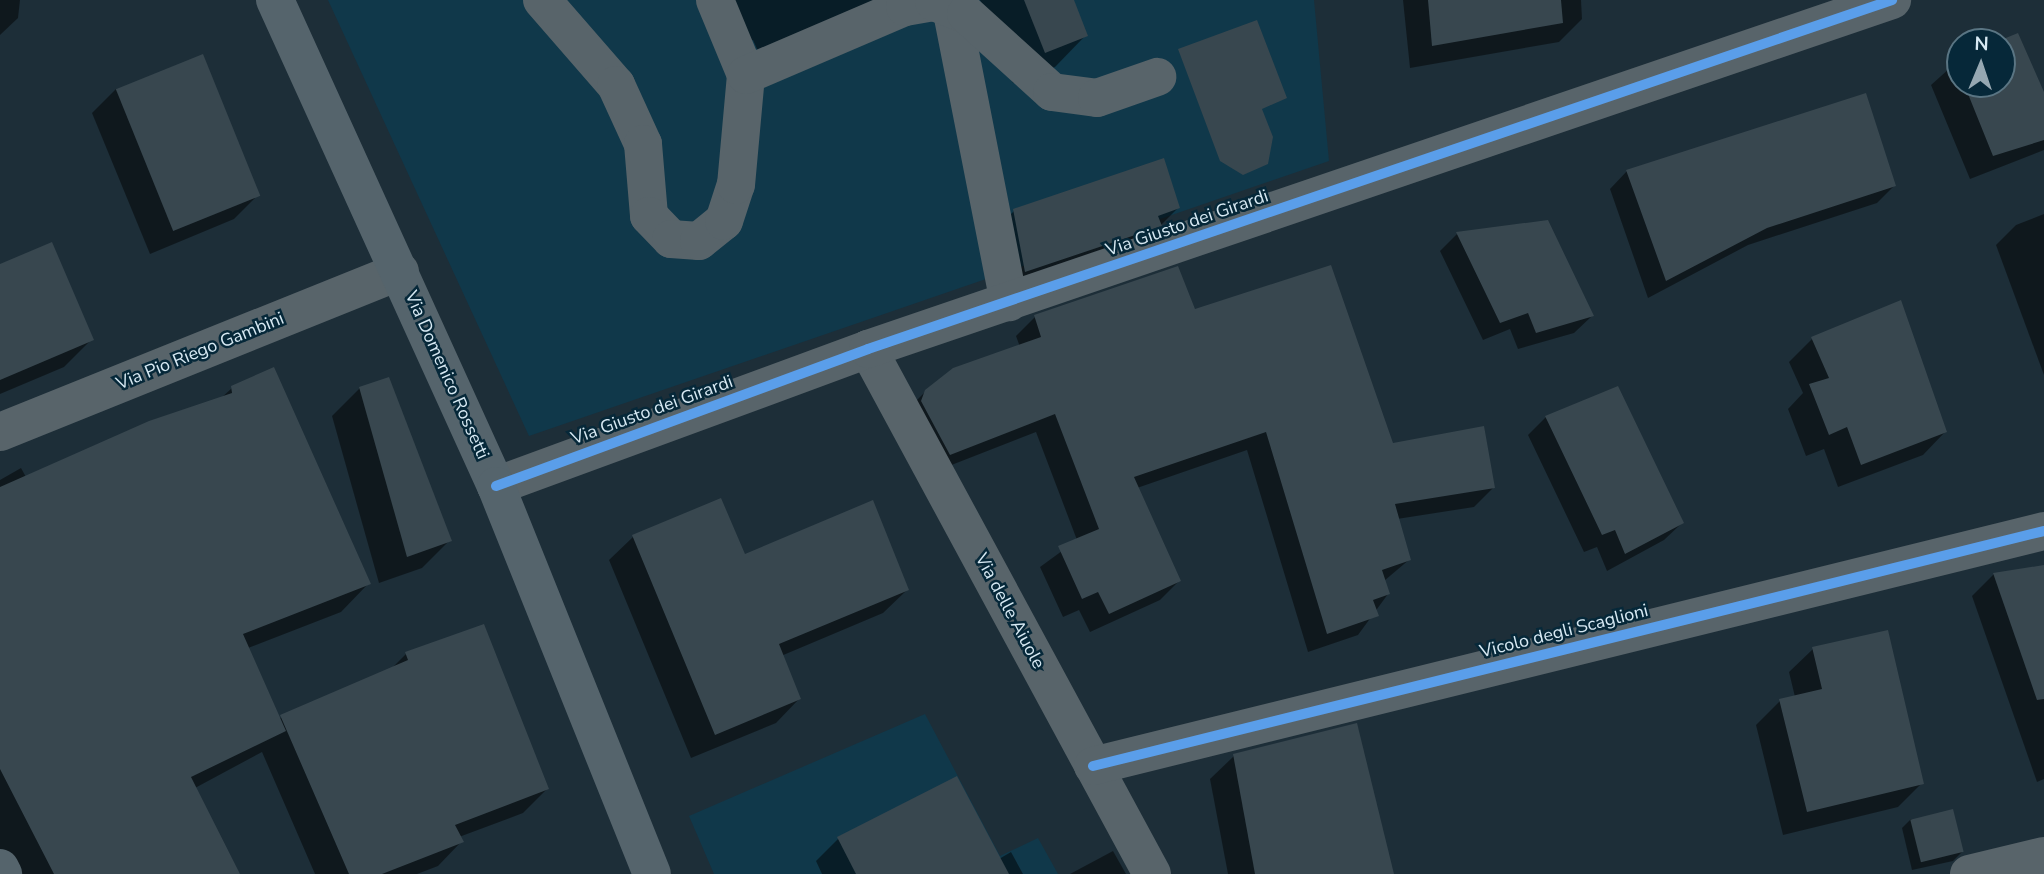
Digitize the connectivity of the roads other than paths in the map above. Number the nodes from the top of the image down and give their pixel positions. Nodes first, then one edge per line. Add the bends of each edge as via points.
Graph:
1 (275, 0) edge
2 (542, 0) edge
3 (715, 0) edge
4 (1892, 0) edge
5 (951, 7) junction
6 (746, 75) junction
7 (1157, 77) dead end
8 (400, 271) junction
9 (1009, 302) junction
10 (868, 349) junction
11 (0, 432) edge
12 (496, 486) junction
13 (2044, 531) edge
14 (1093, 766) junction
15 (2044, 856) edge
16 (0, 868) edge
17 (3, 874) edge
18 (652, 874) edge
19 (1152, 874) edge
20 (1969, 874) edge

1 - 8 main road, Via Domenico Rossetti
2 - 6 street via 616,85 643,144 649,216 671,239 699,241 724,221 736,185
3 - 6 street
4 - 9 street, Via Giusto dei Girardi
5 - 6 street via 905,7
5 - 7 street via 1052,92 1097,98
5 - 9 street
8 - 11 street, Via Pio Riego Gambini
8 - 12 main road, Via Domenico Rossetti
9 - 10 street, Via Giusto dei Girardi
10 - 12 street, Via Giusto dei Girardi
10 - 14 street, Via delle Aiuole
12 - 18 main road, Via Domenico Rossetti
13 - 14 street, Vicolo degli Scaglioni
14 - 19 street, Via delle Aiuole
15 - 20 street
16 - 17 main road

